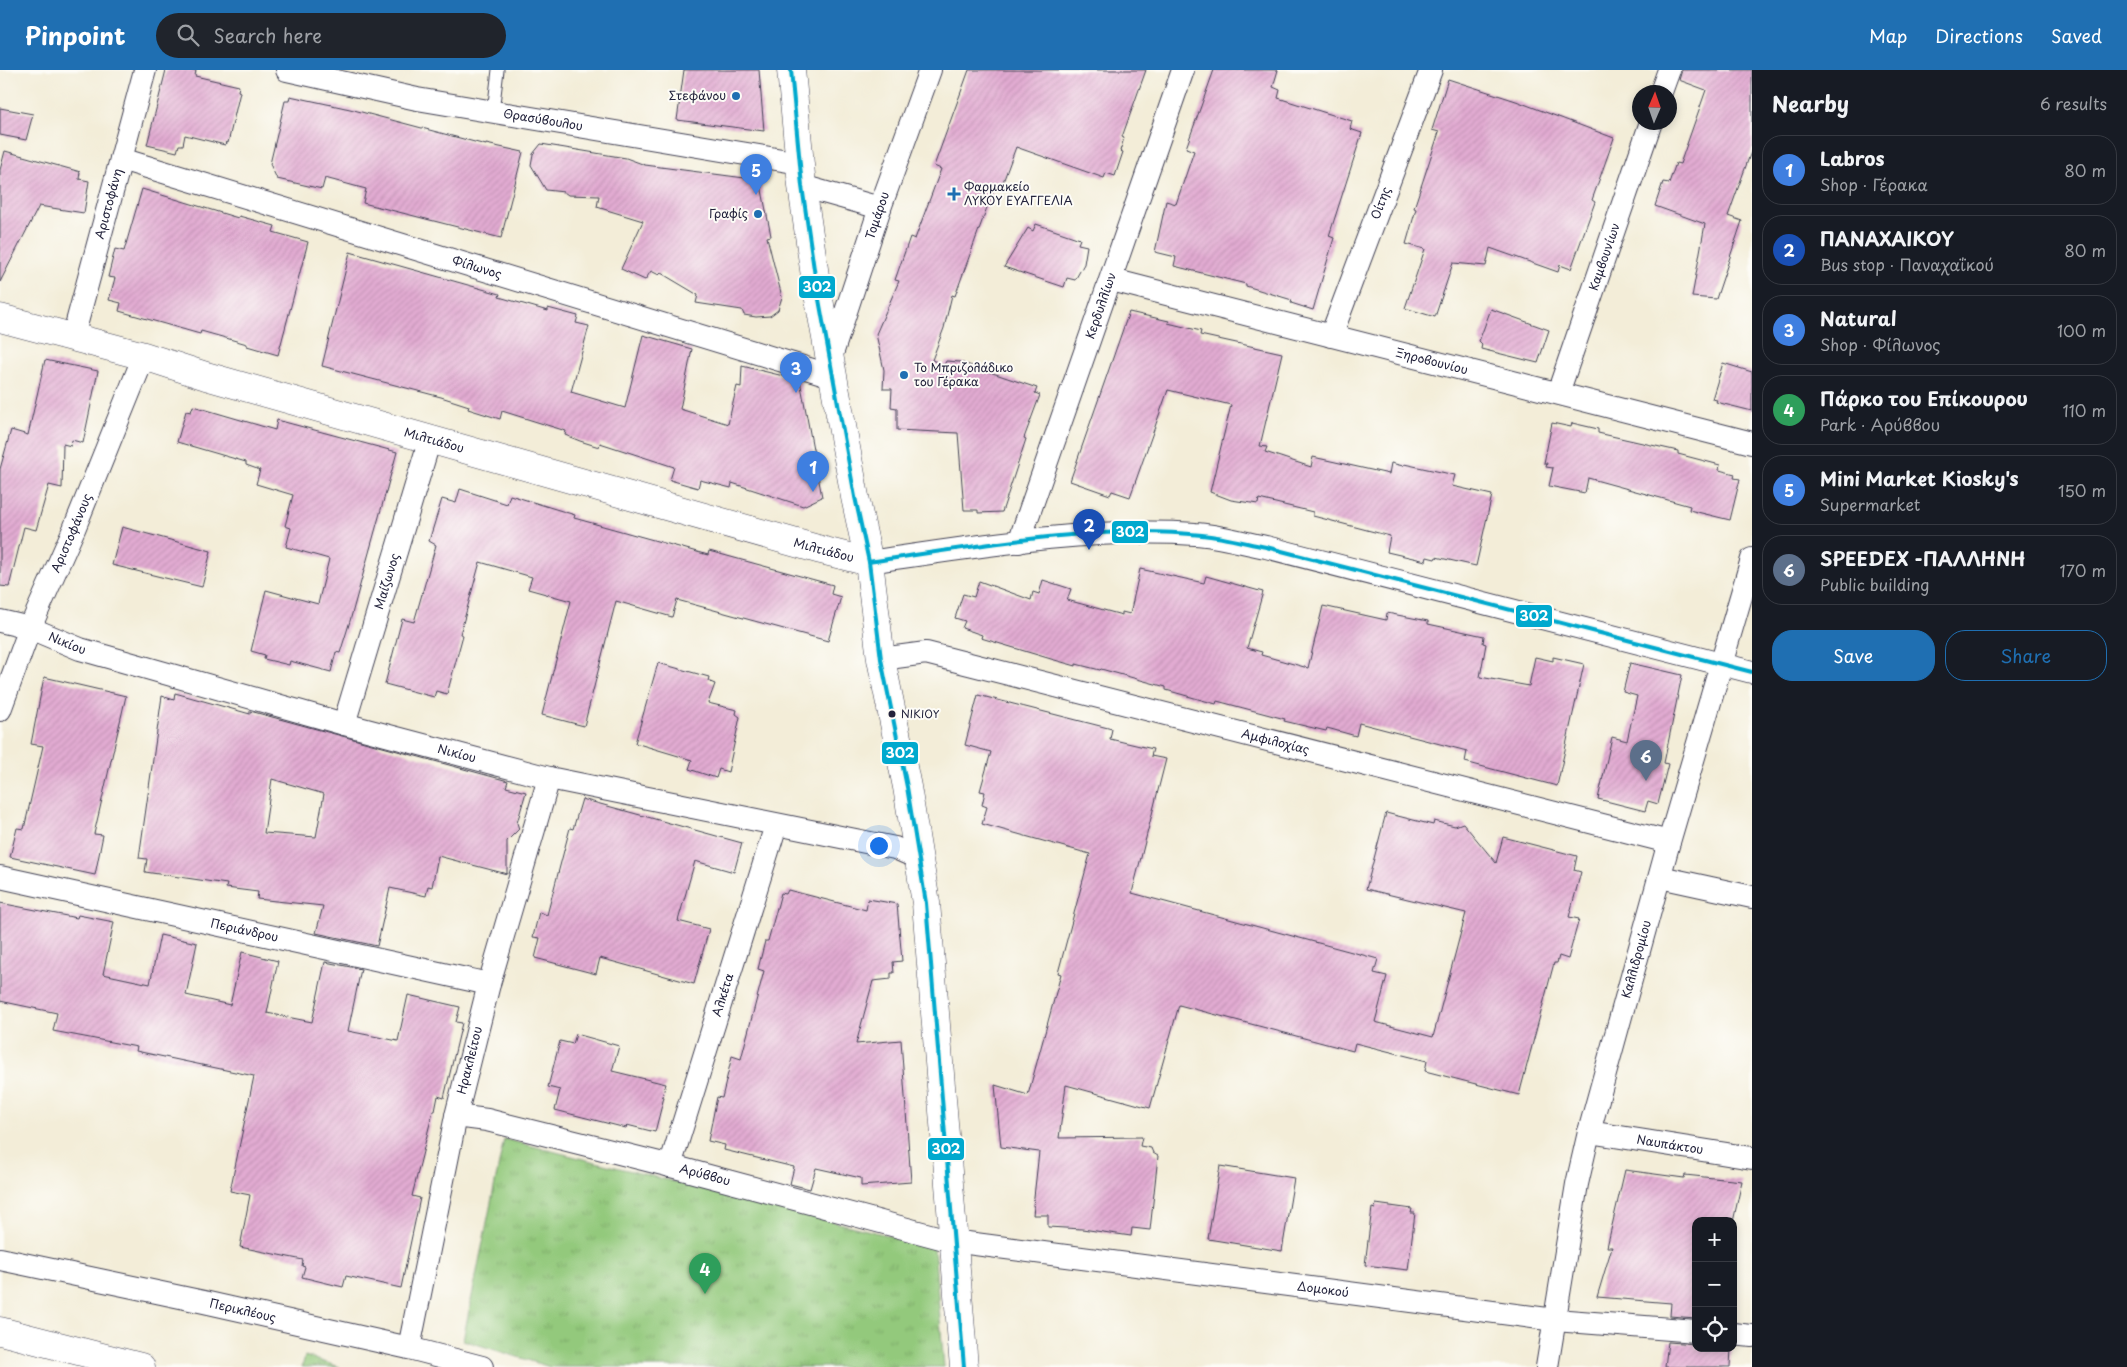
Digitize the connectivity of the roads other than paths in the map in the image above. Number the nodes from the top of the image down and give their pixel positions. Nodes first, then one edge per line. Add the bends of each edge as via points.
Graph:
1 (145, 70) edge
2 (287, 70) edge
3 (498, 70) edge
4 (792, 70) edge
5 (930, 70) edge
6 (1183, 70) edge
7 (1431, 70) edge
8 (1669, 70) edge
9 (334, 75) edge
10 (1664, 85) edge
11 (493, 112) junction
12 (1648, 130) edge
13 (121, 159) junction
14 (801, 174) junction
15 (880, 208) junction
16 (1112, 280) junction
17 (0, 318) edge
18 (1331, 336) junction
19 (73, 337) junction
20 (144, 356) junction
21 (831, 368) junction
22 (1558, 393) junction
23 (430, 439) junction
24 (1752, 443) edge
25 (1019, 542) junction
26 (1752, 559) edge
27 (869, 562) junction
28 (0, 621) edge
29 (30, 628) junction
30 (881, 659) junction
31 (1720, 664) junction
32 (1752, 672) edge
33 (0, 710) edge
34 (344, 724) junction
35 (549, 778) junction
36 (776, 825) junction
37 (1669, 842) junction
38 (920, 859) junction
39 (1660, 876) junction
40 (0, 877) edge
41 (1752, 898) edge
42 (489, 984) junction
43 (456, 1116) junction
44 (1589, 1132) junction
45 (1752, 1158) edge
46 (670, 1166) junction
47 (952, 1241) junction
48 (0, 1259) edge
49 (1555, 1320) junction
50 (0, 1331) edge
51 (1692, 1331) edge
52 (1737, 1334) edge
53 (1752, 1336) edge
54 (409, 1348) junction
55 (141, 1367) edge
56 (482, 1367) edge
57 (964, 1367) edge
58 (1547, 1367) edge

1 - 13 street, Αριστοφάνη
2 - 9 street, Θρασύβουλου
3 - 11 lane
4 - 14 main road
5 - 15 street, Τομάρου
6 - 16 street, Κερδυλλίων
7 - 18 street, Οίτης
8 - 10 street
9 - 11 street, Θρασύβουλου via 417,99
11 - 14 street, Θρασύβουλου
12 - 22 street, Καμβουνίων
13 - 19 street, Αριστοφάνη
13 - 21 street, Φίλωνος
14 - 15 street, Θρασύβουλου
14 - 21 main road
15 - 21 street, Τομάρου
16 - 18 street, Ξηροβουνίου
16 - 25 street, Κερδυλλίων
17 - 19 main road, Μιλτιάδου
18 - 22 street, Ξηροβουνίου
19 - 20 main road, Μιλτιάδου
20 - 23 main road, Μιλτιάδου
20 - 29 street, Αριστοφάνους
21 - 27 main road
22 - 24 street, Ξηροβουνίου
23 - 27 main road, Μιλτιάδου
23 - 34 street, Μαίζωνος
25 - 27 street
25 - 31 street via 1133,532 1197,534 1266,547
26 - 31 street, Καλλιδρομίου
27 - 30 main road
28 - 29 street, Νικίου
29 - 33 street, Αριστοφάνους
29 - 34 street, Νικίου via 80,649
30 - 37 street, Αμφιλοχίας via 926,653
30 - 38 main road
31 - 32 street
31 - 37 street, Καλλιδρομίου
34 - 35 street, Νικίου
35 - 36 street, Νικίου
35 - 42 street, Ηρακλείτου
36 - 38 street, Νικίου via 895,848
36 - 46 street, Αλκέτα
37 - 39 street, Καλλιδρομίου
38 - 47 main road
39 - 41 street
39 - 44 street, Καλλιδρομίου
40 - 42 street, Περιάνδρου
42 - 43 street, Ηρακλείτου
43 - 46 street, Αρύββου via 487,1120
43 - 54 street, Ηρακλείτου
44 - 45 street, Ναυπάκτου
44 - 49 street, Καλλιδρομίου via 1577,1184
46 - 47 street, Αρύββου
47 - 49 street, Δομοκού
47 - 57 main road
48 - 54 street, Περικλέους
49 - 51 street, Δομοκού
49 - 58 street, Καλλιδρομίου
50 - 55 main road
52 - 53 street
54 - 56 street, Περικλέους

